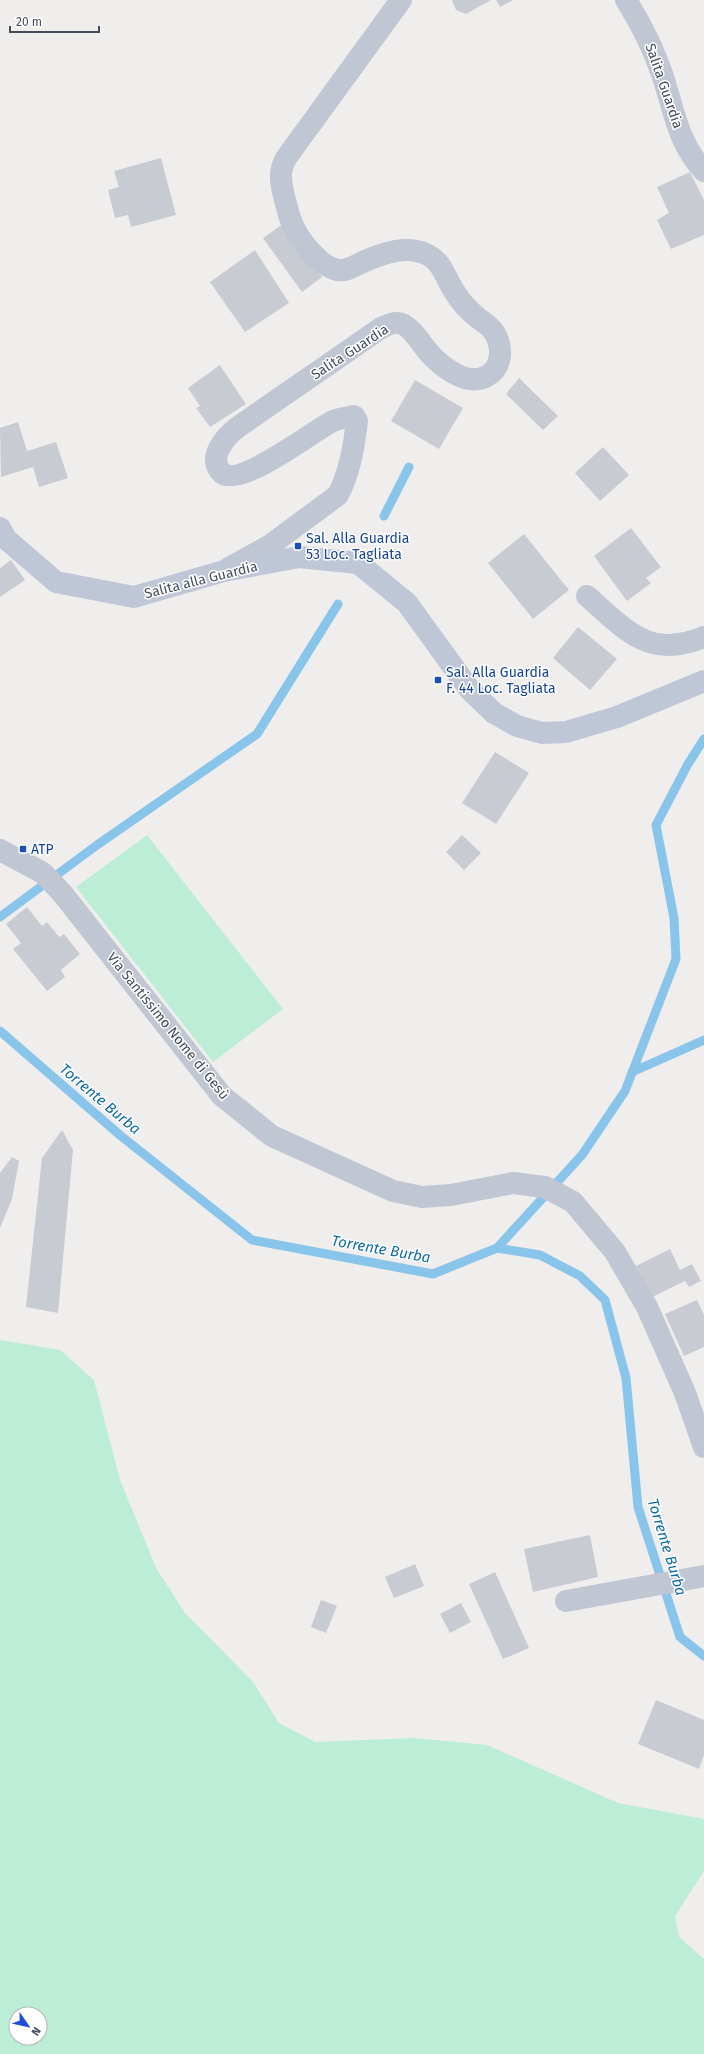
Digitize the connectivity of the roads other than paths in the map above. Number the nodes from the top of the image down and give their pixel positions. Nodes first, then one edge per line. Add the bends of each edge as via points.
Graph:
1 (401, 0) edge
2 (626, 0) edge
3 (704, 171) edge
4 (0, 528) edge
5 (224, 571) junction
6 (587, 596) dead end
7 (704, 637) edge
8 (704, 681) edge
9 (0, 850) edge
10 (704, 1447) edge
11 (698, 1577) edge
12 (566, 1601) dead end

1 - 5 street, Salita Guardia via 281,168 292,227 304,244 324,264 338,270 352,268 399,250 412,249 435,259 443,267 454,292 473,314 493,330 500,343 501,358 494,372 481,380 470,380 453,372 431,356 406,326 399,323 391,324 381,328 228,434 216,457 220,469 229,476 249,472 334,420 354,416 357,421 349,464 338,495 269,546
2 - 3 street, Salita Guardia via 647,34 662,75 676,127
4 - 5 main road, Salita alla Guardia via 6,539 56,582 134,597
5 - 8 main road, Salita alla Guardia via 299,557 358,563 407,603 470,690 494,713 517,726 542,733 566,732 618,717
6 - 7 street via 644,642 677,646
9 - 10 street, Via Santissimo Nome di Gesù via 43,873 62,893 222,1096 272,1136 393,1191 422,1197 444,1196 513,1183 545,1187 573,1202 615,1252 647,1307 684,1392
11 - 12 street

